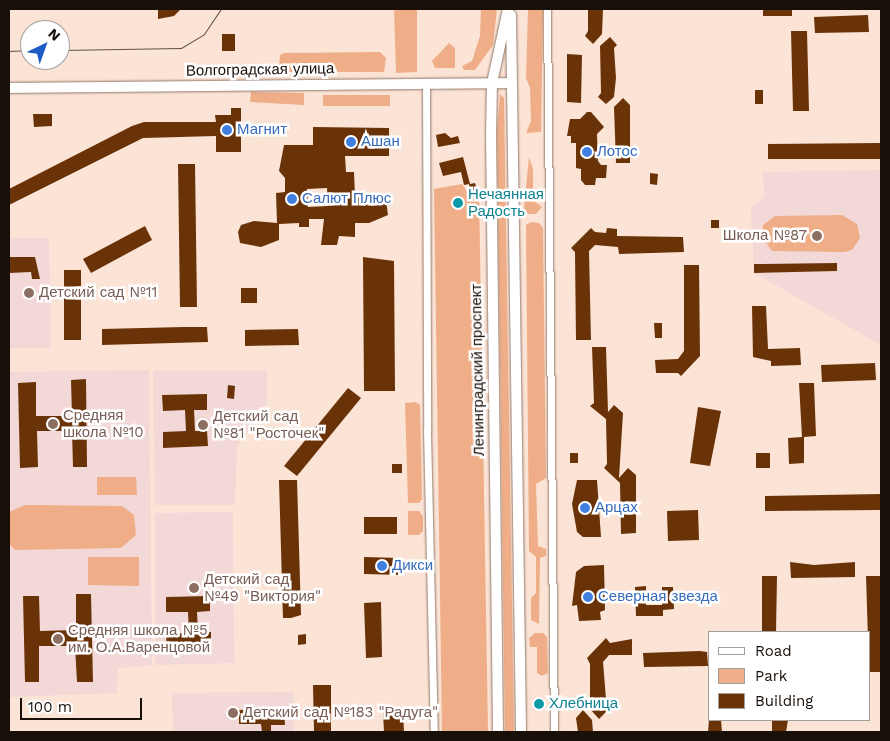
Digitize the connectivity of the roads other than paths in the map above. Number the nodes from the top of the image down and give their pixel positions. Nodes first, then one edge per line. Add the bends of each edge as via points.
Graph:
1 (509, 9) edge
2 (547, 9) edge
3 (426, 82) junction
4 (492, 83) junction
5 (511, 83) junction
6 (9, 88) edge
7 (434, 732) edge
8 (498, 732) edge
9 (521, 732) edge
10 (554, 732) edge

1 - 4 main road, Ленинградский проспект
1 - 5 main road, Ленинградский проспект
2 - 10 street
3 - 4 main road, Волгоградская улица
3 - 6 main road, Волгоградская улица
3 - 7 street via 426,431
4 - 5 main road, Волгоградская улица
4 - 8 main road, Ленинградский проспект
5 - 9 main road, Ленинградский проспект

